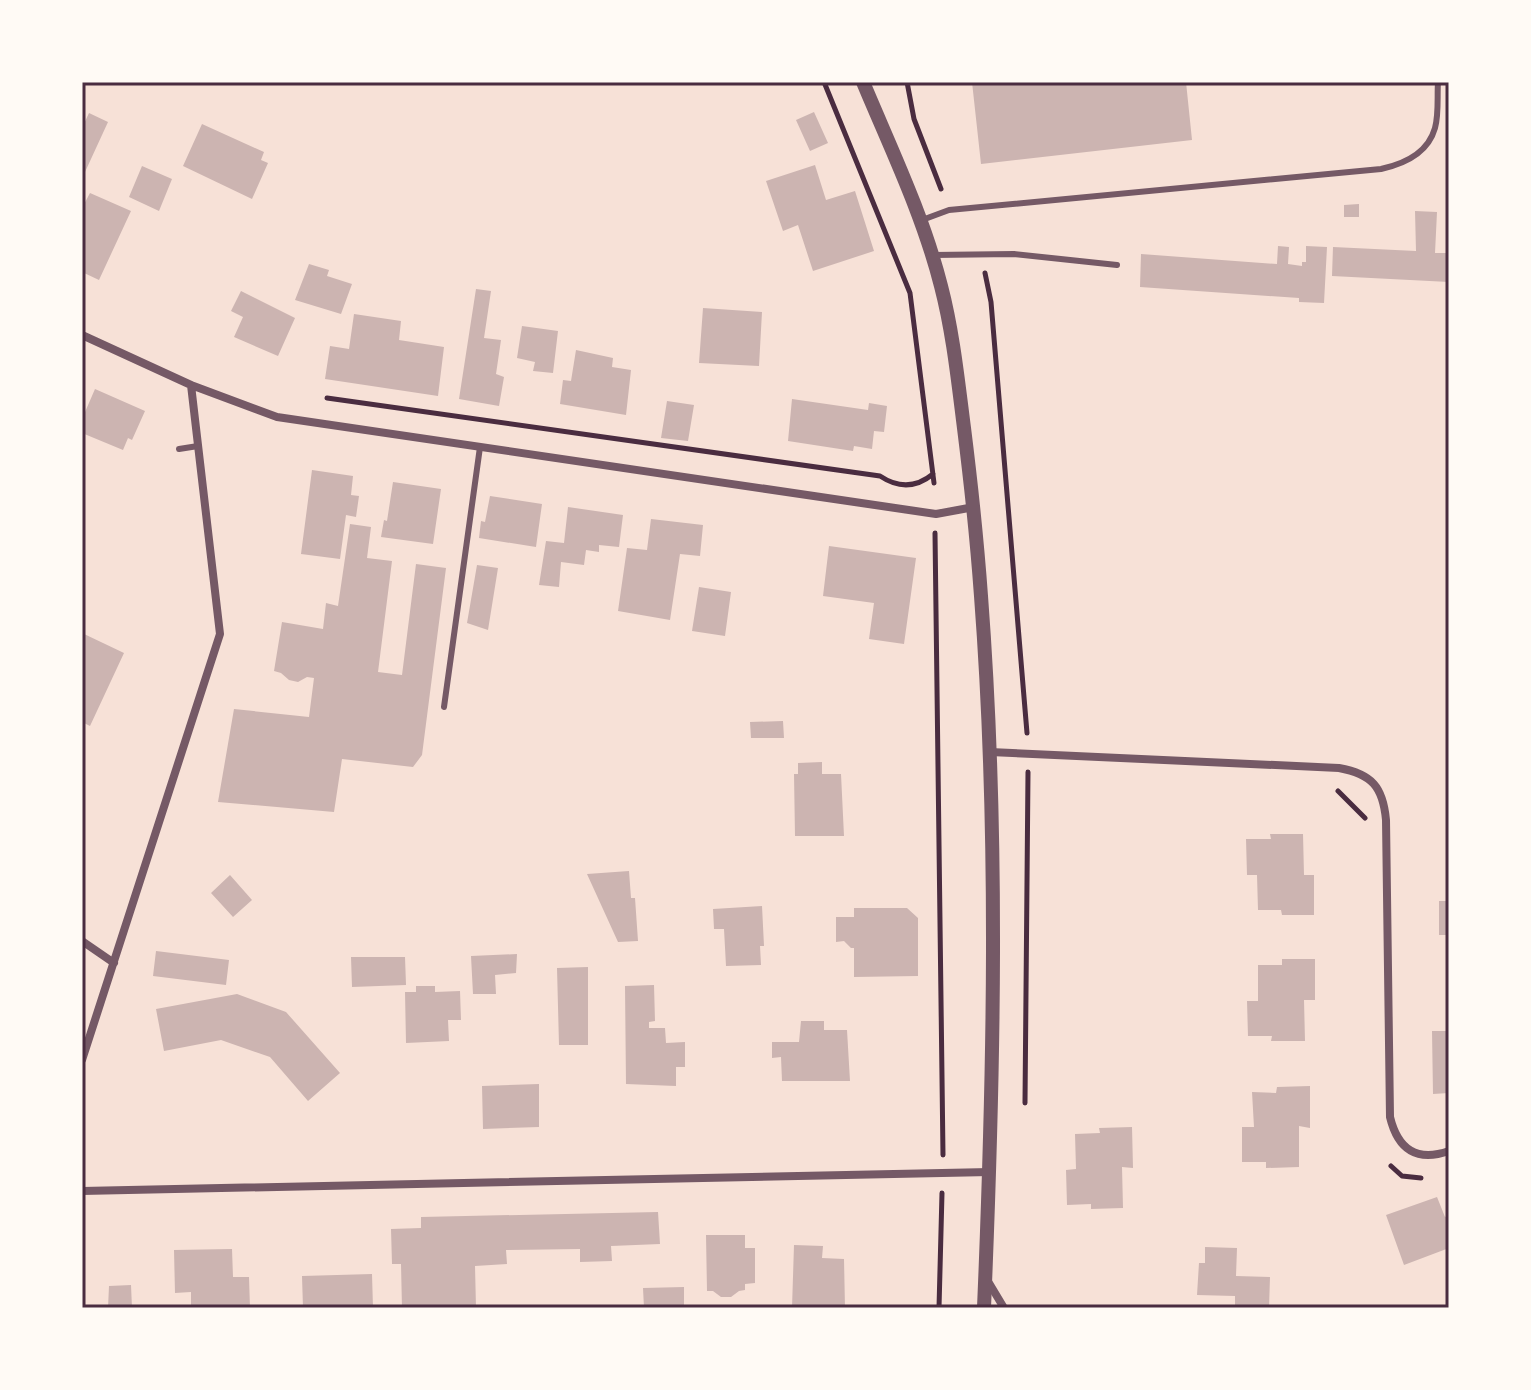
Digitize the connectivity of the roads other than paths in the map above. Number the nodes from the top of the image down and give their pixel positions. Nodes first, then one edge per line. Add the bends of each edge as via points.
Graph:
1 (863, 82) edge
2 (1438, 82) edge
3 (921, 220) junction
4 (933, 255) junction
5 (1117, 265) dead end
6 (82, 335) edge
7 (191, 385) junction
8 (198, 446) junction
9 (480, 447) junction
10 (179, 449) dead end
11 (974, 507) junction
12 (444, 707) dead end
13 (990, 752) junction
14 (82, 941) edge
15 (114, 963) junction
16 (82, 1060) edge
17 (1449, 1151) edge
18 (990, 1172) junction
19 (82, 1191) edge
20 (985, 1276) junction
21 (984, 1308) edge
22 (1004, 1308) edge

1 - 3 street
2 - 3 lane via 1436,128 1416,156 1399,165 949,210
3 - 4 street
4 - 5 lane via 1014,254
4 - 11 street via 950,331
6 - 7 street
7 - 8 street
7 - 9 street via 277,417
8 - 10 lane
8 - 15 street via 220,634
9 - 11 street via 936,514
9 - 12 lane
11 - 13 street
13 - 17 street via 1339,768 1366,776 1381,793 1386,820 1390,1117 1398,1139 1415,1154
13 - 18 street via 995,993
14 - 15 street
15 - 16 street
18 - 19 street
18 - 20 street
20 - 21 street
20 - 22 street

